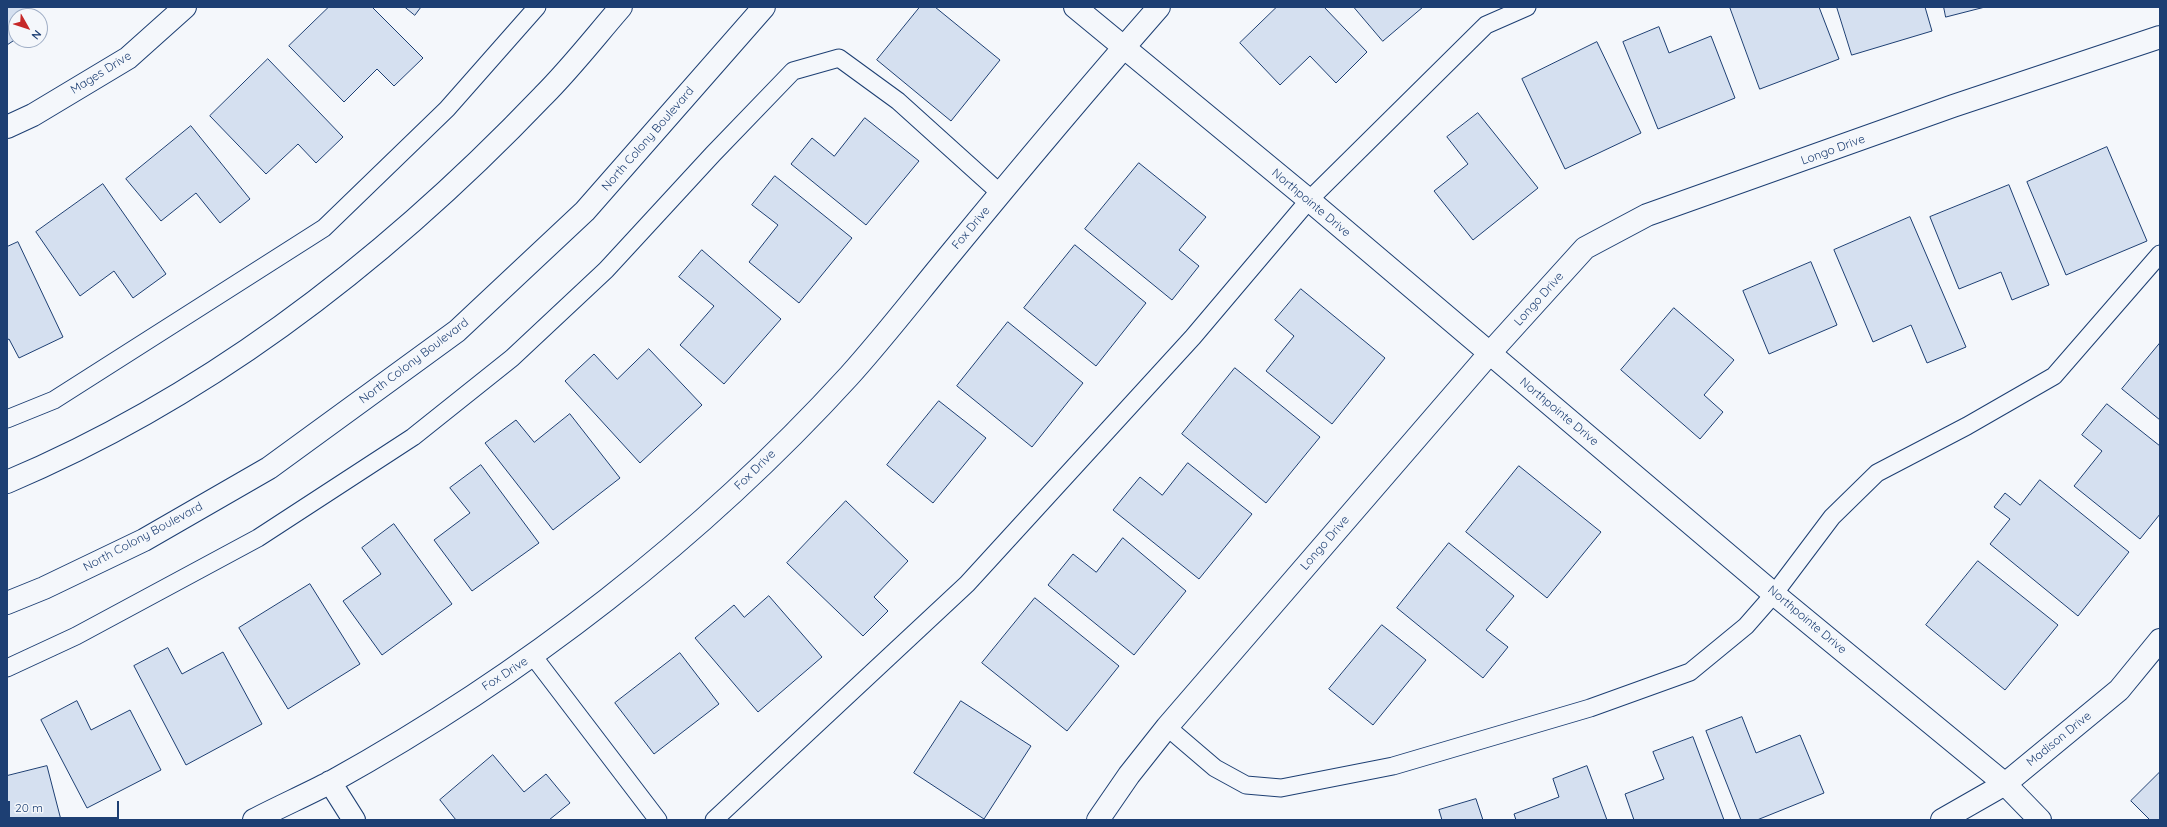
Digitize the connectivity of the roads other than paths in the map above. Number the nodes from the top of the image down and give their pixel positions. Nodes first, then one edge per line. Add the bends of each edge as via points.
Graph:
1 (186, 7) edge
2 (537, 7) edge
3 (621, 7) edge
4 (764, 7) edge
5 (1075, 7) edge
6 (1159, 7) edge
7 (1526, 7) edge
8 (2160, 36) edge
9 (1124, 47) junction
10 (7, 127) edge
11 (1000, 193) junction
12 (1309, 200) junction
13 (2160, 254) edge
14 (1489, 354) junction
15 (7, 419) edge
16 (7, 482) edge
17 (1774, 594) junction
18 (7, 603) edge
19 (2160, 640) edge
20 (533, 656) junction
21 (7, 668) edge
22 (1167, 727) junction
23 (330, 782) junction
24 (2005, 784) junction
25 (254, 820) edge
26 (354, 820) edge
27 (658, 820) edge
28 (714, 820) edge
29 (1098, 820) edge
30 (1942, 820) edge
31 (2040, 820) edge

1 - 10 street, Mages Drive via 128,58 33,115
2 - 15 lane via 447,109 324,228 54,400
3 - 16 street via 544,95 441,198 352,275 262,342 166,403 62,459
4 - 18 street, North Colony Boulevard via 584,211 457,331 269,468 144,540
5 - 9 street, Northpointe Drive
6 - 9 street, Fox Drive
7 - 12 lane via 1486,25
8 - 14 street, Longo Drive via 1646,215 1585,248
9 - 11 street, Fox Drive
9 - 12 street, Northpointe Drive
11 - 20 street, Fox Drive via 850,375 744,482 634,579
11 - 21 lane via 898,101 839,58 792,71 606,270 512,358 413,437 258,538 76,636
12 - 14 street, Northpointe Drive
12 - 28 lane via 1193,337 967,584
13 - 17 lane via 2054,376 1967,426 1877,473 1832,517
14 - 17 street, Northpointe Drive
14 - 22 street, Longo Drive
17 - 22 lane via 1746,626 1690,672 1590,708 1393,766 1281,788 1246,785 1215,768
17 - 24 street, Northpointe Drive
19 - 24 street, Madison Drive via 2119,690
20 - 23 street, Fox Drive via 432,722
20 - 27 lane
22 - 29 street, Longo Drive
23 - 25 street, Fox Drive
23 - 26 street
24 - 30 street, Madison Drive
24 - 31 street, Northpointe Drive

